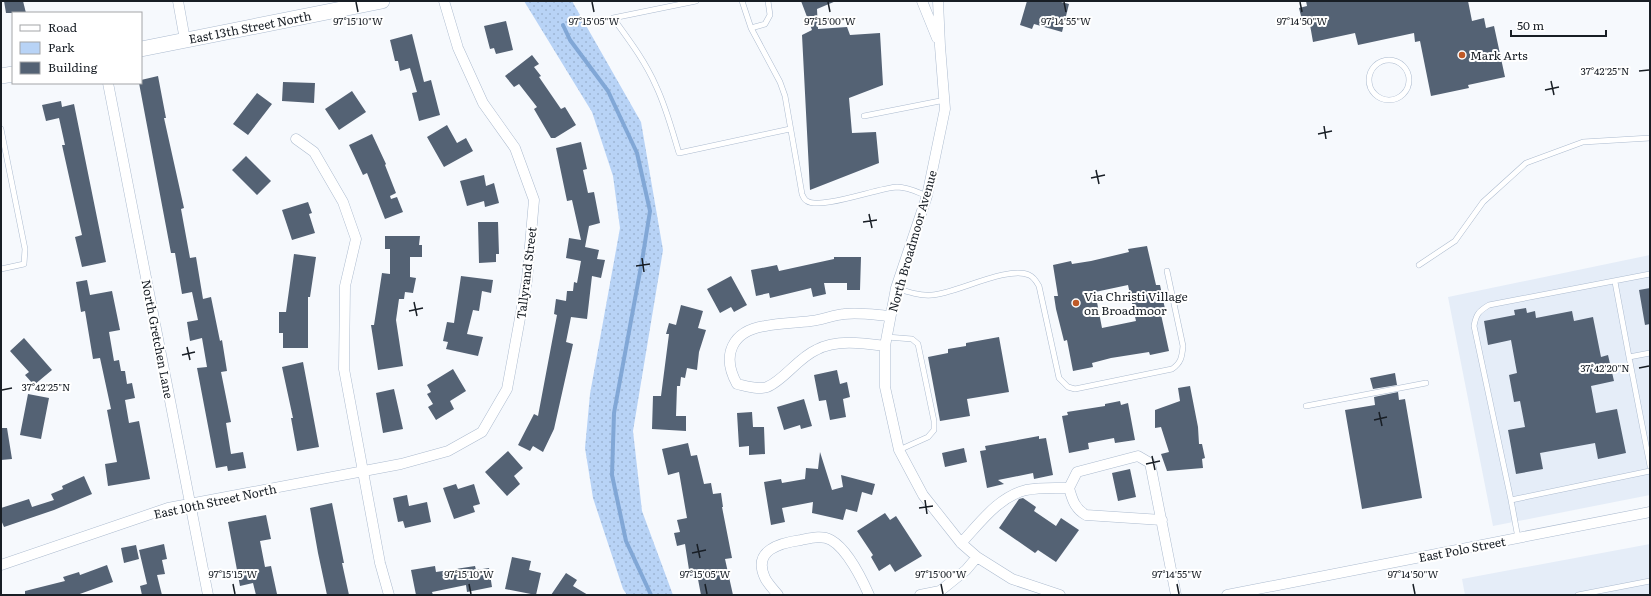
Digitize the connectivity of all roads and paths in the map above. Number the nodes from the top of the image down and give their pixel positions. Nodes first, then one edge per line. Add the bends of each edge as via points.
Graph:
1 (178, 1) edge
2 (382, 1) edge
3 (444, 1) edge
4 (696, 1) edge
5 (742, 1) edge
6 (768, 1) edge
7 (922, 1) edge
8 (938, 1) edge
9 (751, 28) junction
10 (185, 40) junction
11 (940, 46) junction
12 (142, 49) edge
13 (12, 74) edge
14 (1, 76) edge
15 (108, 84) edge
16 (1397, 99) joint
17 (945, 100) junction
18 (864, 116) dead end
19 (1, 129) edge
20 (790, 129) junction
21 (1650, 138) edge
22 (296, 140) dead end
23 (927, 196) junction
24 (1419, 265) dead end
25 (1, 269) edge
26 (1168, 271) dead end
27 (1650, 274) edge
28 (1615, 282) junction
29 (896, 288) junction
30 (890, 316) junction
31 (886, 342) junction
32 (1650, 353) edge
33 (1629, 357) junction
34 (1426, 382) dead end
35 (1306, 406) dead end
36 (899, 450) junction
37 (1650, 466) edge
38 (363, 471) junction
39 (1650, 471) edge
40 (1069, 488) junction
41 (1511, 500) junction
42 (190, 504) junction
43 (1650, 512) edge
44 (1162, 520) junction
45 (1518, 538) junction
46 (961, 543) junction
47 (977, 557) junction
48 (1, 565) edge
49 (1650, 581) edge
50 (208, 595) edge
51 (389, 595) edge
52 (778, 595) edge
53 (869, 595) edge
54 (920, 595) edge
55 (1060, 595) edge
56 (1176, 595) edge
57 (1227, 595) edge
58 (1578, 595) edge

1 - 10 street
2 - 10 main road, East 13th Street North
3 - 38 street, Tallyrand Street via 458,48 483,102 515,148 534,200 527,280 507,390 482,432 448,450 401,464
4 - 20 lane via 613,18 637,51 656,85 679,153
5 - 9 lane
6 - 9 lane via 770,15 765,24
7 - 11 street, North Broadmoor Avenue
8 - 11 street, North Broadmoor Avenue
9 - 20 lane via 780,82
10 - 12 main road, East 13th Street North
11 - 17 street, North Broadmoor Avenue
13 - 14 main road
15 - 42 street, North Gretchen Lane
16 - 16 lane via 1383,99 1372,91 1370,72 1379,62 1392,60 1407,70 1407,90
17 - 18 lane
17 - 23 street, North Broadmoor Avenue
19 - 25 lane via 25,248 24,264
20 - 23 lane via 805,201 824,203 899,187
21 - 24 lane via 1583,142 1526,163 1483,202 1455,241
22 - 38 street via 314,152 343,202 356,239 345,286 344,369
23 - 29 street, North Broadmoor Avenue
26 - 29 lane via 1183,346 1178,365 1172,369 1075,389 1068,387 1059,378 1039,286 1028,274 1018,273 981,280 933,295 922,295
27 - 28 lane
28 - 33 lane
28 - 41 lane via 1489,306 1475,316 1474,326
29 - 30 street, North Broadmoor Avenue
30 - 31 street, North Broadmoor Avenue
30 - 31 street via 845,313 813,321 764,326 745,333 733,344 728,361 737,384 767,387 817,349 844,343
31 - 36 street, North Broadmoor Avenue via 884,387
31 - 36 lane via 912,339 918,344 934,421 934,430 928,437
32 - 33 lane
33 - 37 lane
34 - 35 lane
36 - 46 street, North Broadmoor Avenue via 924,495
38 - 42 street, East 10th Street North
38 - 51 street via 380,563
39 - 41 lane
40 - 44 street via 1074,504 1086,515
40 - 44 street via 1077,472 1138,456 1150,463
40 - 46 street via 1039,488 1014,494 995,508
41 - 45 lane
42 - 48 street, East 10th Street North via 168,508
42 - 50 street, North Gretchen Lane
43 - 45 street, East Polo Street
44 - 56 street
45 - 57 street, East Polo Street
46 - 47 street, North Broadmoor Avenue
47 - 54 street via 966,570 940,591
47 - 55 street, North Broadmoor Avenue via 1012,579
49 - 58 lane
52 - 53 street via 765,579 763,558 783,542 819,537 837,544 861,576

